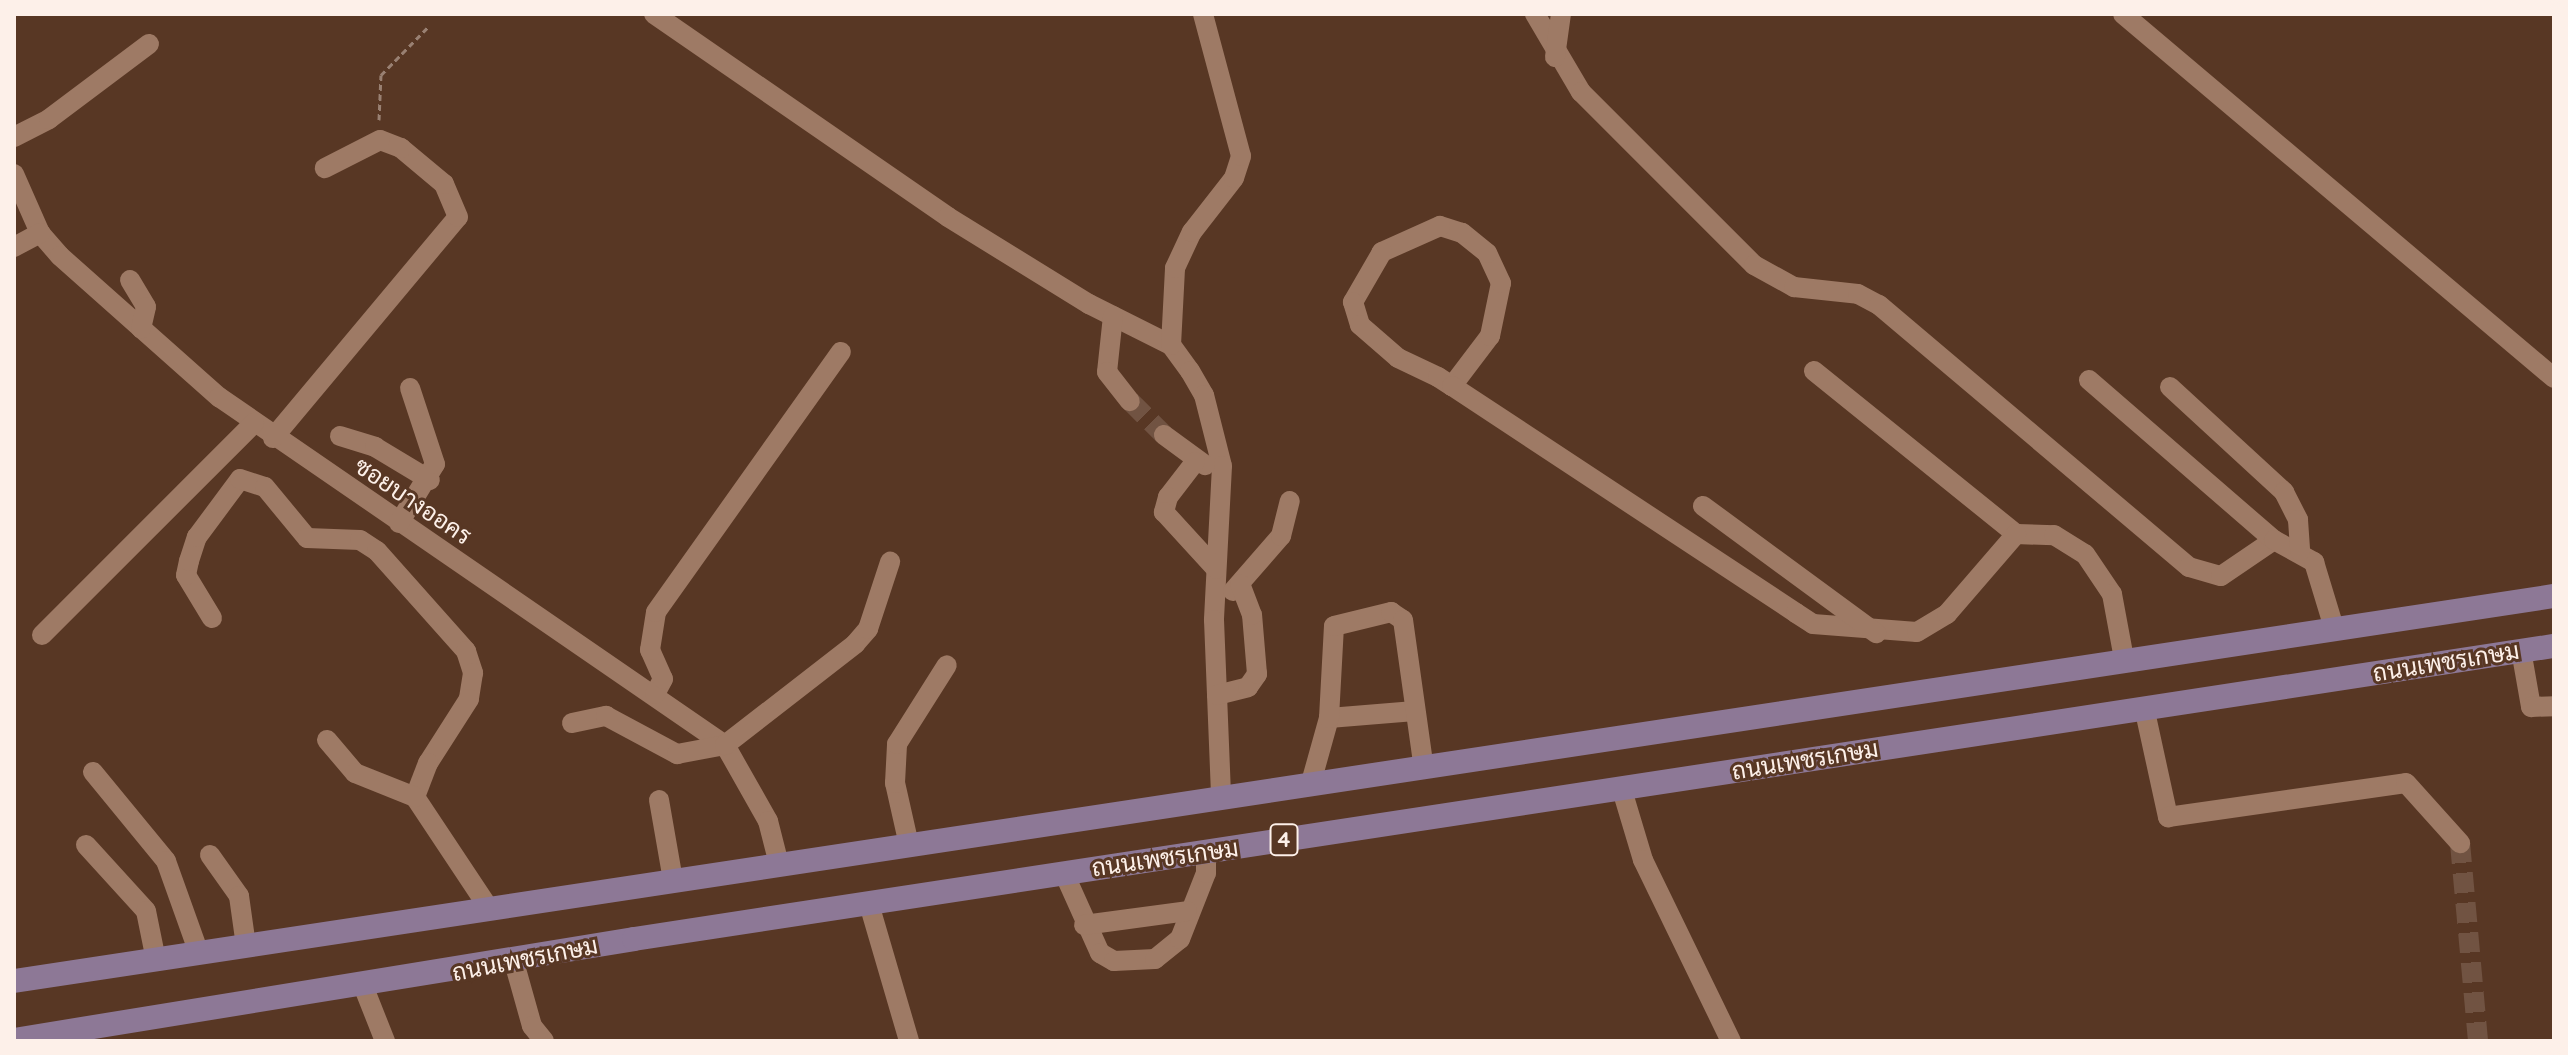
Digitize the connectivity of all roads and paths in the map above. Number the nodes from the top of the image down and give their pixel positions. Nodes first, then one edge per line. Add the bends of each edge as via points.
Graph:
1 (654, 14) edge
2 (1203, 14) edge
3 (1535, 14) edge
4 (1561, 14) edge
5 (2123, 14) edge
6 (428, 27) dead end
7 (149, 44) dead end
8 (1555, 57) junction
9 (14, 137) edge
10 (380, 140) junction
11 (325, 168) dead end
12 (14, 174) edge
13 (40, 233) junction
14 (14, 247) edge
15 (130, 280) dead end
16 (1113, 316) junction
17 (141, 328) junction
18 (1171, 345) junction
19 (841, 352) dead end
20 (1814, 371) dead end
21 (2554, 378) edge
22 (2089, 380) dead end
23 (1452, 386) junction
24 (2170, 387) dead end
25 (410, 388) dead end
26 (1130, 401) tunnel mouth
27 (254, 423) junction
28 (1164, 435) tunnel mouth
29 (340, 436) dead end
30 (273, 438) junction
31 (1195, 462) junction
32 (1222, 466) junction
33 (430, 480) junction
34 (1290, 501) dead end
35 (1703, 506) dead end
36 (399, 523) junction
37 (2016, 534) junction
38 (2274, 540) junction
39 (2300, 551) junction
40 (890, 562) dead end
41 (1216, 569) junction
42 (1240, 584) junction
43 (2554, 596) edge
44 (1214, 612) junction
45 (212, 618) dead end
46 (2334, 628) junction
47 (1876, 633) junction
48 (42, 635) dead end
49 (2554, 646) edge
50 (2521, 650) junction
51 (2124, 659) junction
52 (947, 665) dead end
53 (655, 694) junction
54 (1217, 695) junction
55 (2554, 706) edge
56 (2144, 707) junction
57 (1415, 711) junction
58 (1329, 718) junction
59 (572, 723) dead end
60 (327, 740) dead end
61 (725, 745) junction
62 (1424, 769) junction
63 (93, 772) dead end
64 (1310, 786) junction
65 (1622, 790) junction
66 (415, 797) junction
67 (1221, 797) junction
68 (659, 800) dead end
69 (2460, 843) tunnel mouth
70 (86, 845) dead end
71 (909, 845) junction
72 (1206, 851) junction
73 (210, 855) dead end
74 (779, 864) junction
75 (1064, 873) junction
76 (673, 880) junction
77 (869, 904) junction
78 (488, 907) junction
79 (1187, 911) junction
80 (1084, 925) junction
81 (246, 946) junction
82 (199, 953) junction
83 (156, 960) junction
84 (514, 962) junction
85 (14, 981) edge
86 (364, 988) junction
87 (14, 1040) edge
88 (385, 1041) edge
89 (544, 1041) edge
90 (909, 1041) edge
91 (1731, 1041) edge

1 - 16 street via 923,201
2 - 18 street via 1241,156 1234,178 1192,232 1175,268
3 - 8 street
4 - 8 street
5 - 21 street
6 - 10 path via 381,75
7 - 9 street via 49,119
8 - 38 street via 1604,117 1754,265 1794,287 1858,294 1879,305 2189,567 2221,576
10 - 11 street
10 - 30 street via 401,148 444,184 458,217
12 - 13 street, ซอยบางออคร
13 - 14 street
13 - 17 street, ซอยบางออคร
15 - 17 street via 146,307
16 - 18 street
16 - 26 street via 1107,372
17 - 27 street, ซอยบางออคร
18 - 32 street via 1204,395
19 - 53 street via 656,612 650,650 663,679
20 - 37 street
22 - 38 street
23 - 23 street via 1378,344 1360,325 1353,302 1382,252 1440,226 1487,253 1501,283 1490,336
23 - 47 street via 1813,624
24 - 39 street via 2284,492 2298,520
25 - 33 street via 431,439
27 - 30 street, ซอยบางออคร
27 - 48 street
28 - 31 street
29 - 33 street via 375,447
30 - 36 street, ซอยบางออคร
31 - 32 street
31 - 41 street via 1168,497 1164,512
32 - 41 street
33 - 36 street
34 - 42 street via 1281,536
35 - 47 street
36 - 53 street, ซอยบางออคร
37 - 47 street via 1947,614 1917,632
37 - 51 street via 2054,535 2085,554 2112,594
38 - 39 street
39 - 46 street via 2320,574
40 - 61 street via 868,629 855,644
41 - 44 street
42 - 44 street
42 - 54 street via 1252,615 1257,674 1248,687
43 - 46 main road, ถนนเพชรเกษม / 4
44 - 54 street
45 - 66 street via 186,575 197,537 240,479 265,487 307,538 360,540 377,551 466,651 473,673 469,699 428,763
46 - 51 main road, ถนนเพชรเกษม / 4
49 - 50 main road, ถนนเพชรเกษม / 4
50 - 55 street via 2531,707
50 - 56 main road, ถนนเพชรเกษม / 4
51 - 62 main road, ถนนเพชรเกษม / 4
52 - 71 street via 897,744 895,783
53 - 61 street, ซอยบางออคร
54 - 67 street
56 - 65 main road, ถนนเพชรเกษม / 4
56 - 69 street via 2168,817 2406,783
57 - 58 street
57 - 58 street via 1403,620 1391,612 1334,626
57 - 62 street
58 - 64 street
59 - 61 street via 606,716 677,754
60 - 66 street via 355,773
61 - 74 street, ซอยบางออคร via 768,821
62 - 64 main road, ถนนเพชรเกษม / 4
63 - 82 street via 166,861
64 - 67 main road, ถนนเพชรเกษม / 4
65 - 72 main road, ถนนเพชรเกษม / 4
65 - 91 street via 1643,860
66 - 78 street
67 - 71 main road, ถนนเพชรเกษม / 4
68 - 76 street
70 - 83 street via 146,911
71 - 74 main road, ถนนเพชรเกษม / 4
72 - 75 main road, ถนนเพชรเกษม / 4
72 - 79 street via 1206,873
73 - 81 street via 239,896
74 - 76 main road, ถนนเพชรเกษม / 4
75 - 77 main road, ถนนเพชรเกษม / 4
75 - 80 street
76 - 78 main road, ถนนเพชรเกษม / 4
77 - 84 main road, ถนนเพชรเกษม / 4
77 - 90 street
78 - 81 main road, ถนนเพชรเกษม / 4
79 - 80 street
79 - 80 street via 1175,948 1155,959 1106,958
81 - 82 main road, ถนนเพชรเกษม / 4
82 - 83 main road, ถนนเพชรเกษม / 4
83 - 85 main road, ถนนเพชรเกษม / 4
84 - 86 main road, ถนนเพชรเกษม / 4
84 - 89 street via 532,1026
86 - 87 main road, ถนนเพชรเกษม / 4
86 - 88 street

